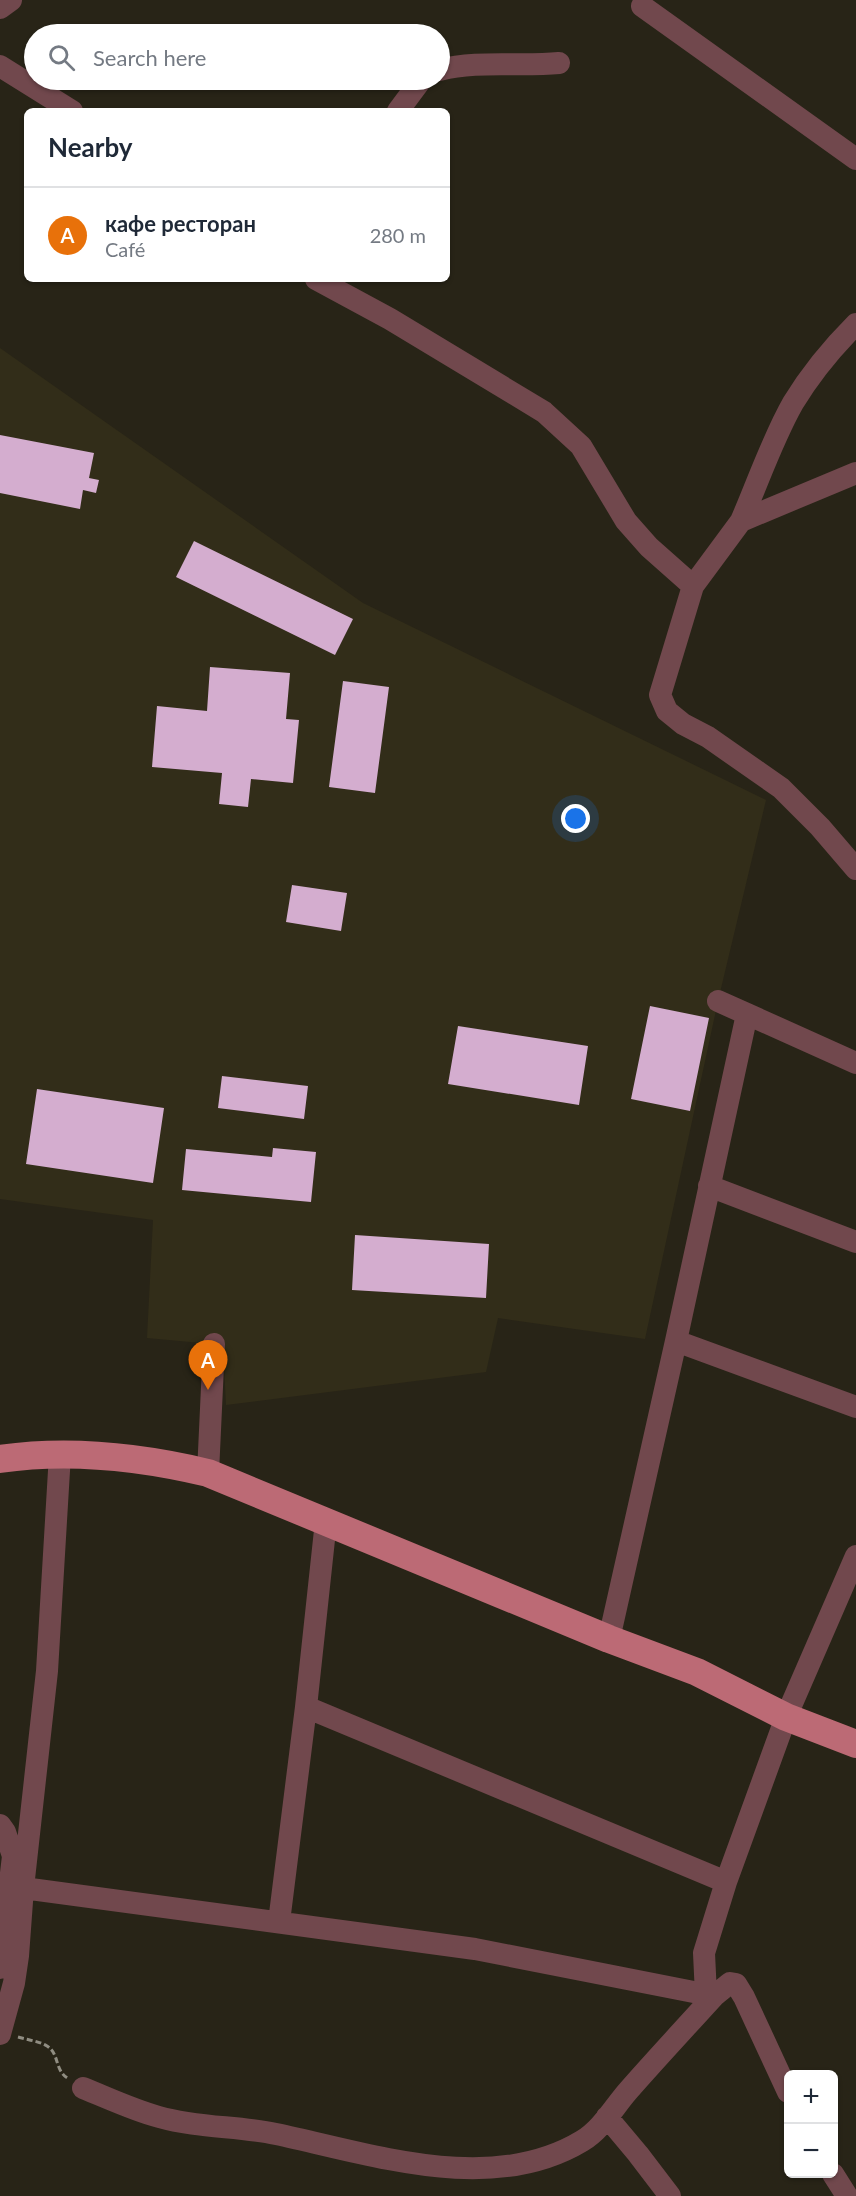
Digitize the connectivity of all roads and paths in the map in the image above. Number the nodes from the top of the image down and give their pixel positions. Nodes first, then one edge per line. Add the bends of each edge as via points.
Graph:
1 (11, 0) edge
2 (642, 6) dead end
3 (0, 8) edge
4 (559, 63) dead end
5 (0, 66) edge
6 (450, 68) edge
7 (24, 81) edge
8 (38, 90) edge
9 (414, 90) edge
10 (67, 108) edge
11 (400, 108) edge
12 (856, 159) edge
13 (322, 282) edge
14 (856, 324) edge
15 (856, 473) edge
16 (741, 521) junction
17 (693, 586) junction
18 (856, 869) edge
19 (718, 1002) dead end
20 (747, 1014) junction
21 (856, 1063) edge
22 (710, 1186) junction
23 (856, 1242) edge
24 (676, 1341) junction
25 (214, 1344) dead end
26 (856, 1407) edge
27 (60, 1454) junction
28 (0, 1459) edge
29 (208, 1473) junction
30 (326, 1521) junction
31 (856, 1556) edge
32 (609, 1639) junction
33 (306, 1707) junction
34 (786, 1717) junction
35 (856, 1744) edge
36 (0, 1825) edge
37 (726, 1882) junction
38 (23, 1888) junction
39 (279, 1922) junction
40 (0, 1968) edge
41 (710, 1996) junction
42 (1, 2034) edge
43 (784, 2082) edge
44 (83, 2088) joint
45 (607, 2117) junction
46 (836, 2178) edge
47 (670, 2196) edge
48 (847, 2196) edge

1 - 3 street
2 - 12 street
4 - 6 street
5 - 7 street
8 - 10 street
9 - 11 street
13 - 17 street via 390,318 544,412 581,446 626,521
14 - 16 street via 794,402
15 - 16 street
16 - 17 street
17 - 18 street via 660,695 667,711 781,788
19 - 20 street
20 - 21 street
20 - 22 street
22 - 23 street
22 - 24 street
24 - 26 street
24 - 32 street
25 - 29 street
27 - 28 main road
27 - 29 main road via 131,1458
27 - 38 street via 47,1671
29 - 30 main road
30 - 32 main road
30 - 33 street
31 - 34 street
32 - 34 main road via 697,1672
33 - 37 street
33 - 39 street
34 - 35 main road
34 - 37 street
36 - 40 street via 13,1856
37 - 41 street via 704,1953
38 - 39 street
38 - 42 street via 15,1974
39 - 41 street via 475,1949
41 - 43 street via 730,1983 736,1984
41 - 45 street
42 - 44 path via 47,2046 64,2077
44 - 45 street via 160,2118 275,2134 337,2150 447,2168 539,2160 584,2140
45 - 47 street
46 - 48 street

